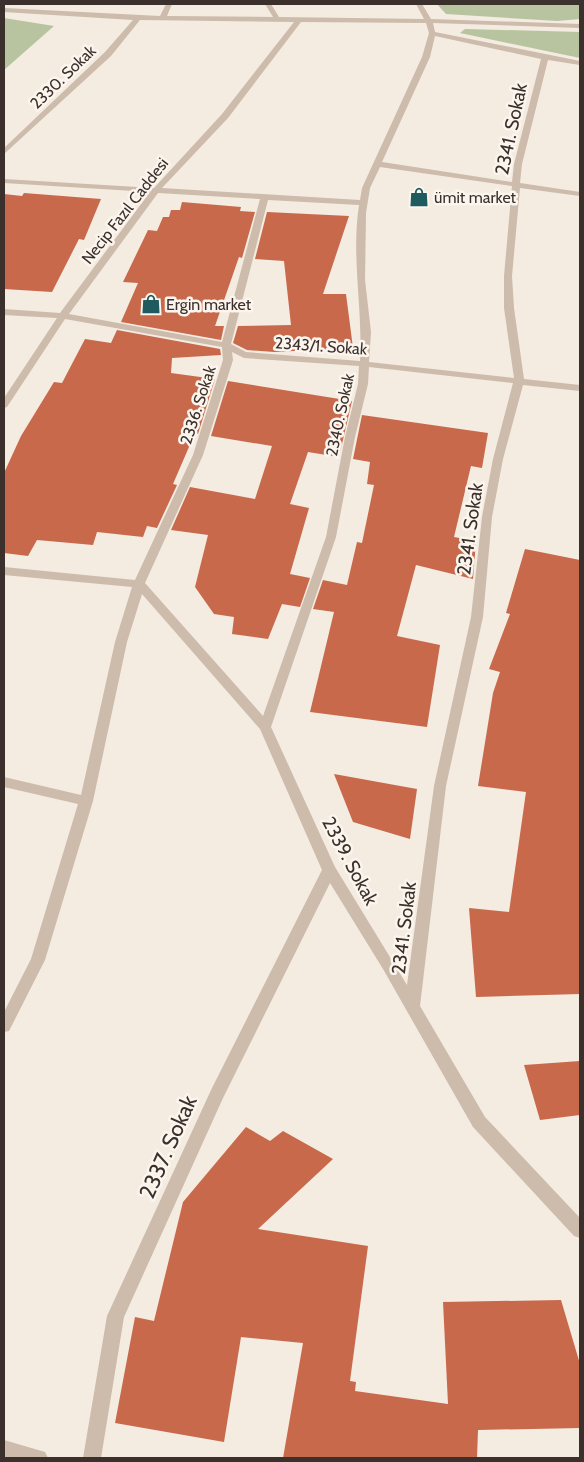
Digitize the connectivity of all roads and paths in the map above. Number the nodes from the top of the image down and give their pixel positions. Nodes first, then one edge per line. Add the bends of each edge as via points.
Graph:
1 (169, 4) edge
2 (268, 4) edge
3 (419, 4) edge
4 (4, 10) edge
5 (163, 17) junction
6 (138, 18) junction
7 (277, 19) junction
8 (299, 20) junction
9 (429, 21) junction
10 (580, 26) edge
11 (432, 33) junction
12 (545, 57) junction
13 (580, 63) edge
14 (4, 152) edge
15 (378, 164) junction
16 (4, 181) edge
17 (516, 185) junction
18 (156, 190) junction
19 (580, 194) edge
20 (264, 198) junction
21 (364, 203) junction
22 (4, 312) edge
23 (63, 316) junction
24 (226, 345) junction
25 (365, 364) junction
26 (519, 380) junction
27 (580, 388) edge
28 (4, 405) edge
29 (4, 571) edge
30 (139, 584) junction
31 (265, 727) junction
32 (4, 782) edge
33 (86, 801) junction
34 (329, 870) junction
35 (412, 1007) junction
36 (4, 1026) edge
37 (580, 1230) edge
38 (4, 1449) edge
39 (39, 1458) edge
40 (92, 1458) edge

1 - 5 street
2 - 7 street
3 - 9 street, 2340. Sokak
4 - 6 street
5 - 6 street
5 - 7 street
6 - 14 street, 2330. Sokak via 108,54
7 - 8 street
8 - 9 street
8 - 18 street, Necip Fazıl Caddesi via 225,116
9 - 10 street
9 - 11 street, 2340. Sokak
11 - 12 street
11 - 15 street, 2340. Sokak via 426,57
12 - 13 street
12 - 17 street, 2341. Sokak via 518,164
15 - 17 street
15 - 21 street, 2340. Sokak via 366,188
16 - 18 street
17 - 19 street
17 - 26 street, 2341. Sokak via 508,276
18 - 20 street
18 - 23 street, Necip Fazıl Caddesi
20 - 21 street
20 - 24 street, 2336. Sokak
21 - 25 street, 2340. Sokak via 360,280 366,332
22 - 23 street, 2343/1. Sokak
23 - 24 street, 2343/1. Sokak
23 - 28 street, Necip Fazıl Caddesi
24 - 25 street, 2343/1. Sokak via 244,355
24 - 30 street, 2336. Sokak via 228,360 198,455
25 - 26 street, 2343/1. Sokak
25 - 31 street, 2340. Sokak via 364,384 350,437 331,537
26 - 27 street, 2343/1. Sokak
26 - 35 street, 2341. Sokak via 498,459 487,517 478,617 440,786
29 - 30 street
30 - 31 street, 2339. Sokak
30 - 33 street via 121,642
31 - 34 street, 2339. Sokak
32 - 33 street
33 - 36 street via 38,960
34 - 35 street, 2339. Sokak
34 - 40 street, 2337. Sokak via 217,1093 116,1316
35 - 37 street, 2339. Sokak via 479,1122
38 - 39 street

